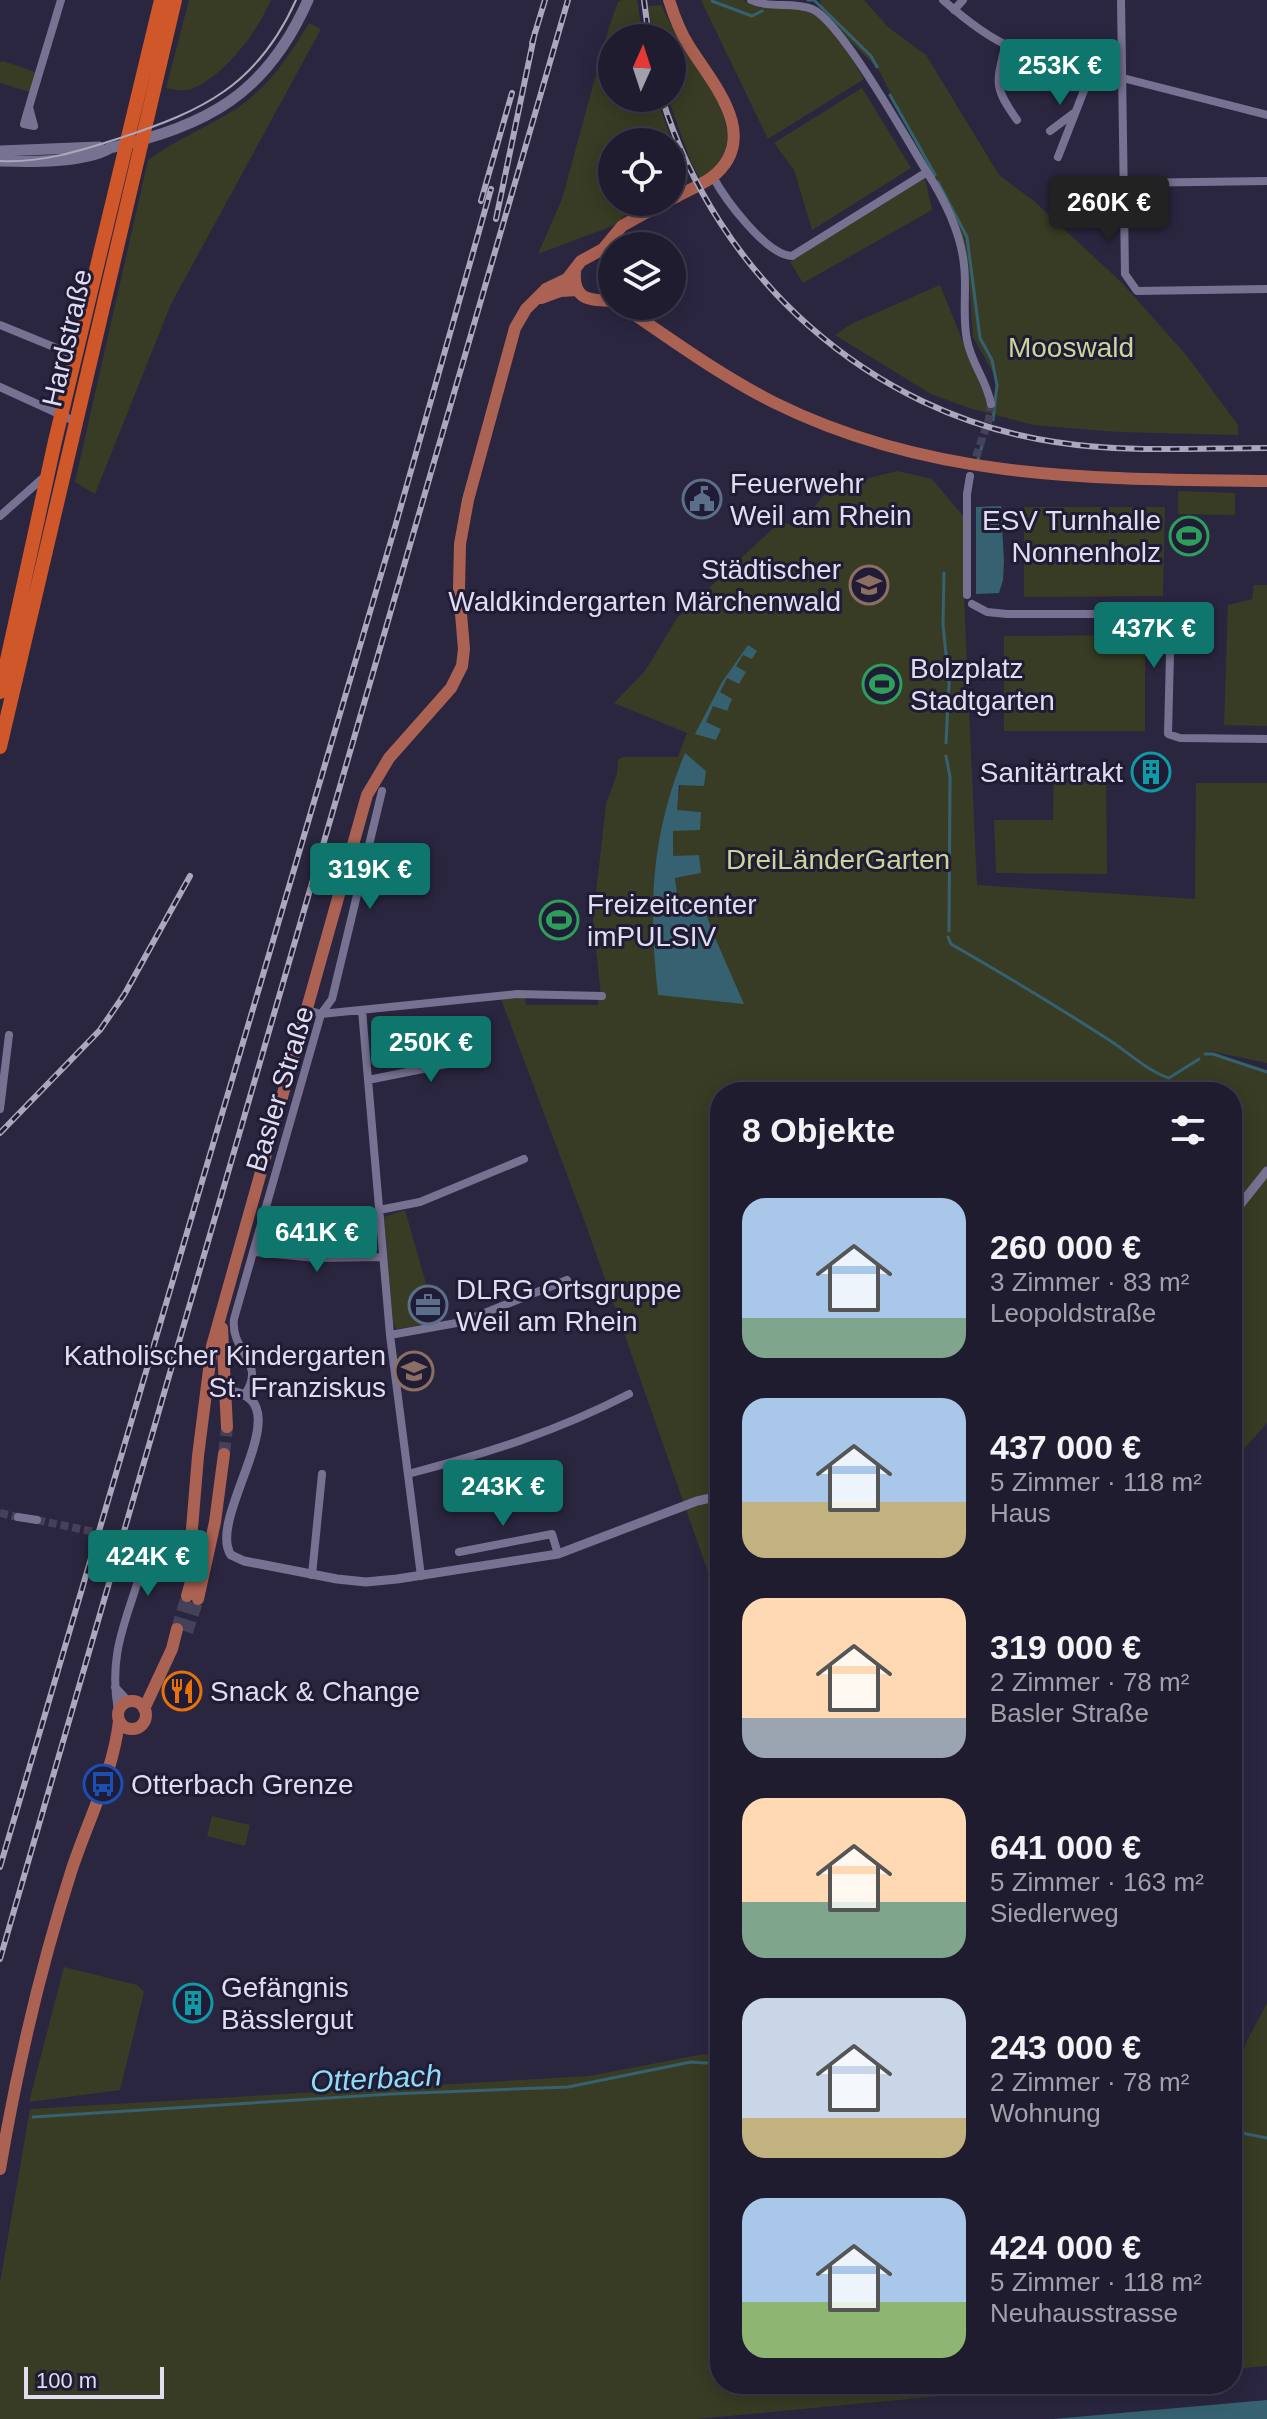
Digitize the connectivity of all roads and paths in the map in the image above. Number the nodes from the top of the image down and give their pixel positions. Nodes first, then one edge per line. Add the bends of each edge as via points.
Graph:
1 (61, 0) edge
2 (161, 0) edge
3 (175, 0) edge
4 (308, 0) edge
5 (669, 0) edge
6 (751, 0) edge
7 (943, 0) edge
8 (963, 0) edge
9 (1121, 0) edge
10 (954, 10) junction
11 (1005, 46) junction
12 (152, 68) junction
13 (1092, 70) junction
14 (1122, 77) junction
15 (29, 107) dead end
16 (1075, 113) junction
17 (1267, 115) edge
18 (1017, 120) dead end
19 (1050, 131) dead end
20 (110, 148) junction
21 (0, 151) edge
22 (1058, 157) dead end
23 (0, 161) edge
24 (927, 172) junction
25 (713, 177) junction
26 (1267, 181) edge
27 (1125, 183) junction
28 (686, 191) edge
29 (640, 216) edge
30 (627, 223) junction
31 (623, 232) edge
32 (597, 254) joint
33 (575, 272) junction
34 (1267, 289) edge
35 (578, 290) junction
36 (538, 298) junction
37 (598, 300) edge
38 (646, 320) edge
39 (0, 325) edge
40 (84, 359) junction
41 (0, 387) edge
42 (991, 404) tunnel mouth
43 (70, 419) junction
44 (970, 476) tunnel mouth
45 (1267, 481) edge
46 (0, 516) edge
47 (967, 595) dead end
48 (972, 604) dead end
49 (0, 692) edge
50 (1267, 739) edge
51 (0, 747) edge
52 (382, 791) dead end
53 (602, 996) dead end
54 (307, 1010) junction
55 (362, 1010) junction
56 (321, 1014) junction
57 (9, 1035) dead end
58 (487, 1056) dead end
59 (368, 1080) junction
60 (0, 1109) edge
61 (524, 1159) dead end
62 (1267, 1171) edge
63 (1242, 1202) edge
64 (379, 1210) junction
65 (254, 1252) junction
66 (383, 1257) junction
67 (567, 1280) dead end
68 (222, 1317) junction
69 (390, 1335) junction
70 (208, 1391) junction
71 (227, 1391) junction
72 (245, 1394) junction
73 (629, 1394) dead end
74 (227, 1427) tunnel mouth
75 (224, 1454) tunnel mouth
76 (322, 1474) dead end
77 (408, 1474) junction
78 (710, 1498) edge
79 (18, 1517) tunnel mouth
80 (37, 1520) tunnel mouth
81 (131, 1539) dead end
82 (459, 1552) dead end
83 (558, 1554) junction
84 (199, 1571) junction
85 (312, 1575) junction
86 (421, 1576) junction
87 (192, 1598) tunnel mouth
88 (182, 1630) tunnel mouth
89 (129, 1709) junction
90 (132, 1728) junction
91 (113, 1757) junction
92 (0, 2169) edge

1 - 15 street
2 - 12 highway
3 - 12 highway
4 - 20 main road via 274,61 233,100 176,130
5 - 25 main road via 687,43 732,117 732,147
6 - 24 street via 814,9 822,16 844,39
7 - 10 street
8 - 10 street
9 - 14 street
10 - 11 street
11 - 13 street
11 - 18 street via 999,94
12 - 49 highway via 55,441
12 - 51 highway
13 - 14 street
13 - 16 street
14 - 17 street
14 - 27 street
16 - 19 street
16 - 22 street
20 - 21 main road
20 - 23 main road via 54,160
20 - 40 street, Hardstraße via 121,171 122,195
24 - 25 street via 792,256 768,246
24 - 42 street via 955,225 964,262 966,336
25 - 28 main road
26 - 27 street
27 - 34 street via 1125,274 1137,291
29 - 30 main road
30 - 31 main road
30 - 32 main road
32 - 33 main road via 581,261
33 - 35 main road
33 - 36 main road
35 - 36 main road
35 - 37 main road
36 - 54 main road via 515,328 468,500 460,544 462,666 451,688 389,758 367,795
38 - 45 main road via 712,367 776,403 866,440 983,468 1112,479
39 - 40 street
40 - 43 street, Hardstraße
41 - 43 street
43 - 46 street, Hardstraße via 67,436 42,480
44 - 47 street
48 - 50 street via 1007,614 1171,614 1168,734
52 - 56 street, Basler Straße via 332,999
53 - 55 street via 517,994
54 - 56 street
54 - 68 main road
55 - 56 street
55 - 59 street
56 - 65 street, Basler Straße
57 - 60 street
58 - 59 street
59 - 64 street
61 - 64 street via 420,1202
62 - 63 street
64 - 66 street
65 - 66 street
65 - 72 street, Basler Straße via 233,1329 254,1372
66 - 69 street
67 - 69 street via 462,1322
68 - 70 main road via 212,1346
68 - 71 main road
69 - 77 street
70 - 71 main road
70 - 84 main road via 191,1544
71 - 72 street
71 - 74 main road
72 - 85 street via 257,1408 258,1429 226,1548 244,1561
73 - 77 street via 527,1440
75 - 84 main road via 215,1522
76 - 85 street
77 - 86 street
78 - 83 street
79 - 80 street
81 - 89 street via 143,1547 145,1557 114,1667 115,1686
82 - 83 street via 552,1534
83 - 86 street
84 - 87 main road
85 - 86 street via 366,1582
88 - 89 main road via 155,1682
89 - 90 main road via 126,1727
89 - 90 main road via 143,1722
89 - 91 main road
90 - 91 main road
91 - 92 main road via 71,1873 24,2040

